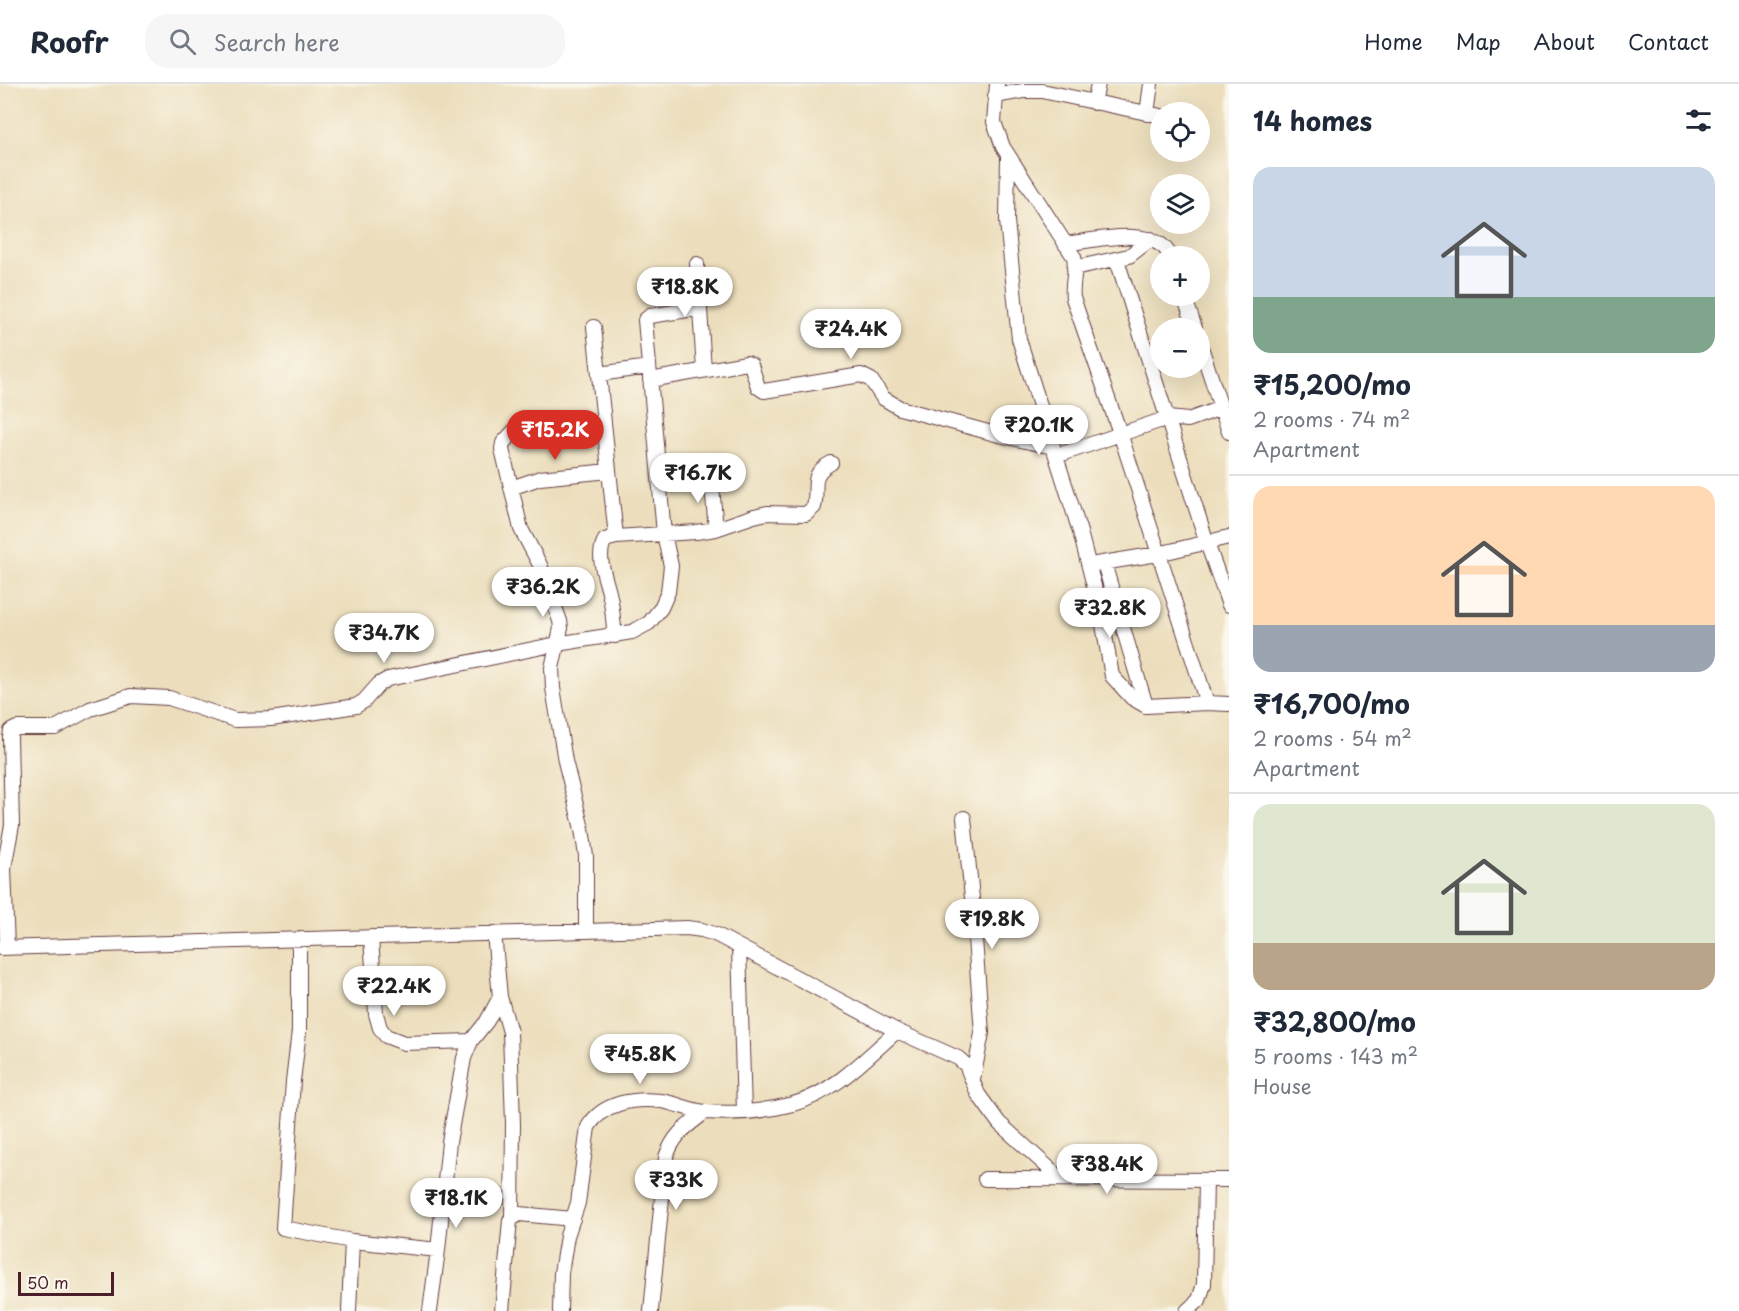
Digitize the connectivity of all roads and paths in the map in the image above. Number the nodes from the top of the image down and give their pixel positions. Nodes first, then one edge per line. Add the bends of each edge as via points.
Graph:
1 (1098, 84) edge
2 (1151, 84) edge
3 (1043, 87) edge
4 (996, 90) edge
5 (1153, 102) edge
6 (1094, 103) junction
7 (1150, 114) edge
8 (1008, 156) junction
9 (1150, 239) junction
10 (1065, 244) junction
11 (1162, 246) edge
12 (1117, 260) junction
13 (697, 264) dead end
14 (1074, 268) junction
15 (700, 308) junction
16 (594, 327) dead end
17 (705, 370) junction
18 (599, 374) junction
19 (649, 374) junction
20 (1210, 374) edge
21 (1221, 408) junction
22 (1168, 418) junction
23 (604, 424) junction
24 (1229, 432) edge
25 (1120, 433) junction
26 (1054, 451) junction
27 (831, 463) dead end
28 (609, 471) junction
29 (711, 476) dead end
30 (511, 488) junction
31 (716, 529) junction
32 (664, 534) junction
33 (616, 537) junction
34 (1229, 537) edge
35 (1207, 543) junction
36 (1158, 554) junction
37 (1104, 562) junction
38 (1088, 565) junction
39 (1229, 605) edge
40 (615, 636) junction
41 (557, 644) junction
42 (1208, 703) junction
43 (1229, 704) edge
44 (1146, 706) junction
45 (964, 818) dead end
46 (586, 931) junction
47 (494, 933) junction
48 (371, 937) junction
49 (299, 939) junction
50 (739, 947) junction
51 (3, 948) edge
52 (500, 997) junction
53 (897, 1031) junction
54 (471, 1041) junction
55 (973, 1080) junction
56 (744, 1110) junction
57 (705, 1112) junction
58 (985, 1179) dead end
59 (1061, 1179) junction
60 (1206, 1180) junction
61 (1229, 1180) edge
62 (512, 1216) junction
63 (573, 1219) junction
64 (352, 1241) junction
65 (438, 1250) junction
66 (349, 1311) edge
67 (430, 1311) edge
68 (502, 1311) edge
69 (560, 1311) edge
70 (651, 1311) edge
71 (1187, 1311) edge

1 - 6 street
2 - 5 street
3 - 4 street
3 - 6 street
4 - 8 street via 996,131
6 - 7 street
8 - 10 street
8 - 26 street via 1007,222 1019,339
9 - 10 street via 1129,237
9 - 11 street
9 - 12 street via 1135,253
10 - 14 street via 1074,257
12 - 14 street
12 - 22 street
13 - 15 street
14 - 25 street via 1073,298
15 - 17 street
15 - 19 street via 646,318
16 - 18 street
17 - 19 street
17 - 26 street via 750,364 758,387 770,391 865,376 883,398 900,408
18 - 19 street
18 - 23 street
19 - 32 street
20 - 21 street
21 - 22 street via 1188,420
21 - 24 street
22 - 25 street
22 - 35 street
23 - 28 street
23 - 30 street via 531,426 514,431 502,449
25 - 26 street
25 - 36 street
26 - 38 street
27 - 31 street via 816,475 815,501 810,512 767,513
28 - 30 street via 540,478
28 - 33 street
29 - 31 street
30 - 41 street via 522,534 540,565 558,615 561,628
31 - 32 street
32 - 33 street
32 - 40 street via 671,577 661,608 649,623
33 - 40 street via 605,540 602,548
34 - 35 street
35 - 36 street
35 - 39 street
36 - 37 street
36 - 42 street
37 - 38 street
37 - 44 street
38 - 44 street via 1112,676 1132,698
40 - 41 street
41 - 46 street via 553,688 586,856
41 - 51 street via 388,679 356,706 271,719 235,720 169,698 131,696 90,709 55,728 11,731 12,825 4,868
42 - 43 street
42 - 44 street
45 - 55 street via 982,1033
46 - 47 street
46 - 50 street via 687,928 717,935
47 - 48 street
47 - 52 street
48 - 49 street
48 - 54 street via 376,1014 386,1036 404,1043
49 - 51 street
49 - 64 street via 299,1031 282,1224 287,1230
50 - 53 street
50 - 56 street
52 - 54 street
52 - 62 street via 510,1032
53 - 55 street via 958,1058
53 - 56 street via 814,1096 792,1104
54 - 65 street via 464,1058 449,1142
55 - 59 street via 999,1123
56 - 57 street
57 - 63 street via 641,1100 602,1110 588,1127
57 - 70 street via 681,1131 666,1157
58 - 59 street
59 - 60 street
60 - 61 street
60 - 71 street via 1204,1284 1199,1300
62 - 63 street
62 - 68 street
63 - 69 street via 561,1273
64 - 65 street
64 - 66 street
65 - 67 street

